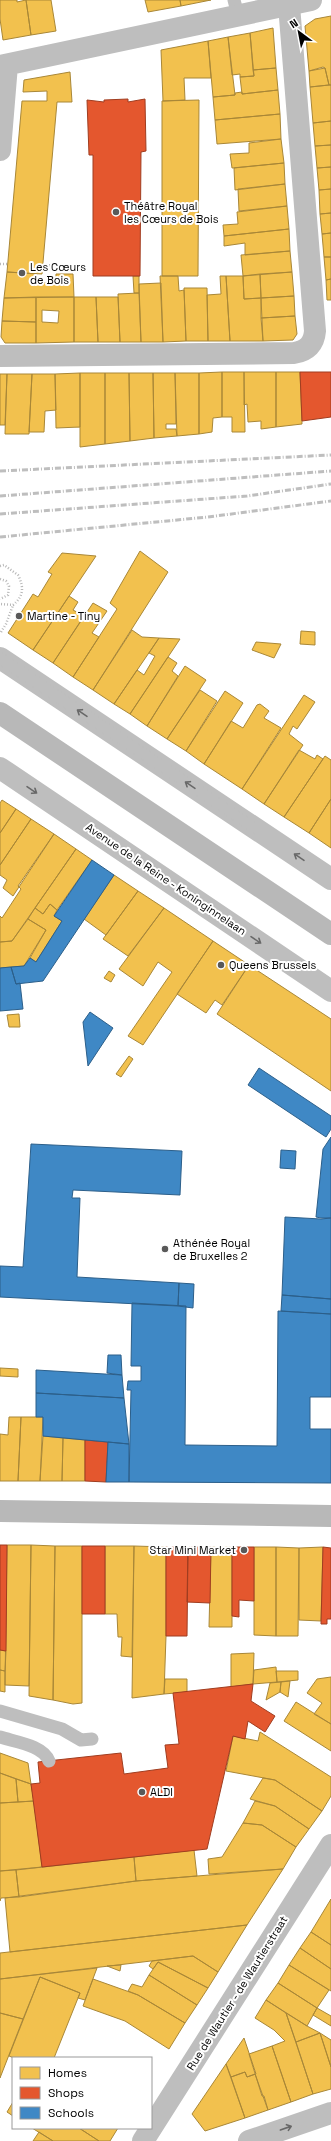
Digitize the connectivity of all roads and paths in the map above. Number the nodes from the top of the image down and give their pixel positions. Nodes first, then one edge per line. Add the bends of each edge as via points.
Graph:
1 (311, 0) edge
2 (289, 4) junction
3 (236, 8) edge
4 (3, 65) edge
5 (0, 150) edge
6 (0, 264) edge
7 (7, 264) dead end
8 (43, 265) dead end
9 (82, 266) dead end
10 (0, 356) edge
11 (0, 566) edge
12 (0, 579) edge
13 (0, 599) edge
14 (0, 604) edge
15 (13, 605) junction
16 (1, 632) dead end
17 (0, 658) edge
18 (0, 713) edge
19 (0, 768) edge
20 (331, 879) edge
21 (331, 934) edge
22 (331, 991) edge
23 (0, 1511) edge
24 (331, 1516) edge
25 (0, 1711) edge
26 (0, 1737) edge
27 (92, 1739) dead end
28 (49, 1761) dead end
29 (331, 1845) edge
30 (331, 2113) edge
31 (152, 2128) edge
32 (152, 2129) edge
33 (144, 2141) edge
34 (249, 2141) edge

1 - 2 street
2 - 3 street
2 - 10 street via 315,331 312,343 301,352 294,353
3 - 4 street
4 - 5 street
6 - 7 path
8 - 9 path
11 - 15 path via 4,565 14,570 22,583 23,592
12 - 13 path via 6,581 9,586 8,595
14 - 15 path
15 - 16 path
20 -> 17 street
18 - 21 main road
19 -> 22 street, Avenue de la Reine - Koninginnelaan
23 - 24 main road
25 - 27 lane via 62,1728 82,1740
26 - 28 lane via 37,1749 47,1755
29 - 31 street, Rue de Wautier - de Wautierstraat
34 -> 30 street
32 - 33 street, Rue de Wautier - de Wautierstraat

